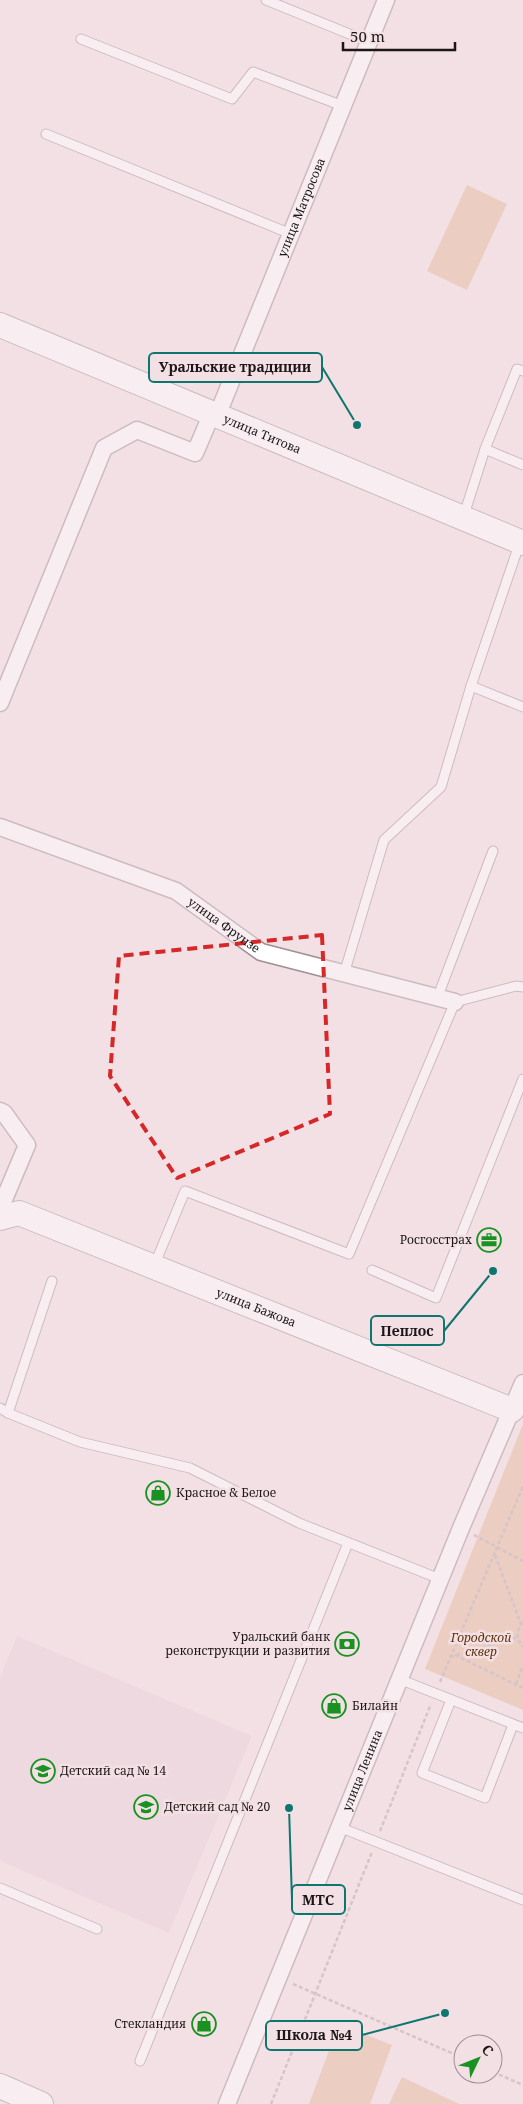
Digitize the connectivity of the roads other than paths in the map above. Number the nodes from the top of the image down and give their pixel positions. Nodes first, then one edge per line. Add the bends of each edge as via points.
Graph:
1 (266, 0) edge
2 (386, 0) edge
3 (81, 39) dead end
4 (368, 42) junction
5 (343, 106) junction
6 (46, 134) dead end
7 (291, 234) junction
8 (0, 325) edge
9 (523, 371) edge
10 (214, 415) junction
11 (485, 449) junction
12 (523, 464) edge
13 (463, 518) junction
14 (522, 543) edge
15 (471, 686) junction
16 (0, 703) edge
17 (523, 707) edge
18 (0, 827) edge
19 (493, 851) dead end
20 (344, 974) junction
21 (523, 987) edge
22 (438, 996) junction
23 (454, 1002) junction
24 (523, 1079) edge
25 (0, 1110) edge
26 (0, 1209) edge
27 (0, 1218) edge
28 (153, 1267) junction
29 (372, 1270) dead end
30 (52, 1281) dead end
31 (523, 1383) edge
32 (512, 1410) junction
33 (4, 1411) edge
34 (348, 1543) junction
35 (440, 1579) junction
36 (399, 1679) junction
37 (451, 1700) junction
38 (513, 1724) junction
39 (523, 1728) edge
40 (339, 1827) junction
41 (0, 1888) edge
42 (523, 1900) edge
43 (97, 1929) dead end
44 (140, 2061) dead end
45 (0, 2086) edge
46 (41, 2104) edge
47 (227, 2104) edge

1 - 4 lane
2 - 4 street, улица Матросова
3 - 5 lane via 232,99 253,72
4 - 5 street, улица Матросова
5 - 7 street, улица Матросова
6 - 7 lane
7 - 10 street, улица Матросова
8 - 10 street, улица Титова
9 - 11 lane via 517,369
10 - 13 street, улица Титова
10 - 16 street, улица Матросова via 194,453 137,430 104,448
11 - 12 lane
11 - 13 lane
13 - 14 street, улица Титова
14 - 15 lane
15 - 17 lane
15 - 20 lane via 440,787 384,840
18 - 20 street, улица Фрунзе via 176,891 261,952
19 - 22 lane
20 - 22 street, улица Фрунзе
21 - 23 lane
22 - 23 street, улица Фрунзе
23 - 28 lane via 348,1254 185,1191
24 - 29 lane via 436,1298
25 - 26 street via 27,1145
27 - 28 street, улица Бажова via 19,1213
28 - 32 street, улица Бажова
30 - 33 lane
31 - 32 street, улица Ленина
32 - 35 street, улица Ленина
33 - 34 lane via 80,1442 190,1468 299,1523
34 - 35 lane
34 - 44 lane
35 - 36 street, улица Ленина
36 - 37 lane
36 - 40 street, улица Ленина
37 - 38 lane
37 - 38 lane via 422,1773 485,1798
38 - 39 lane
40 - 42 lane
40 - 47 street, улица Ленина
41 - 43 lane
45 - 46 street

